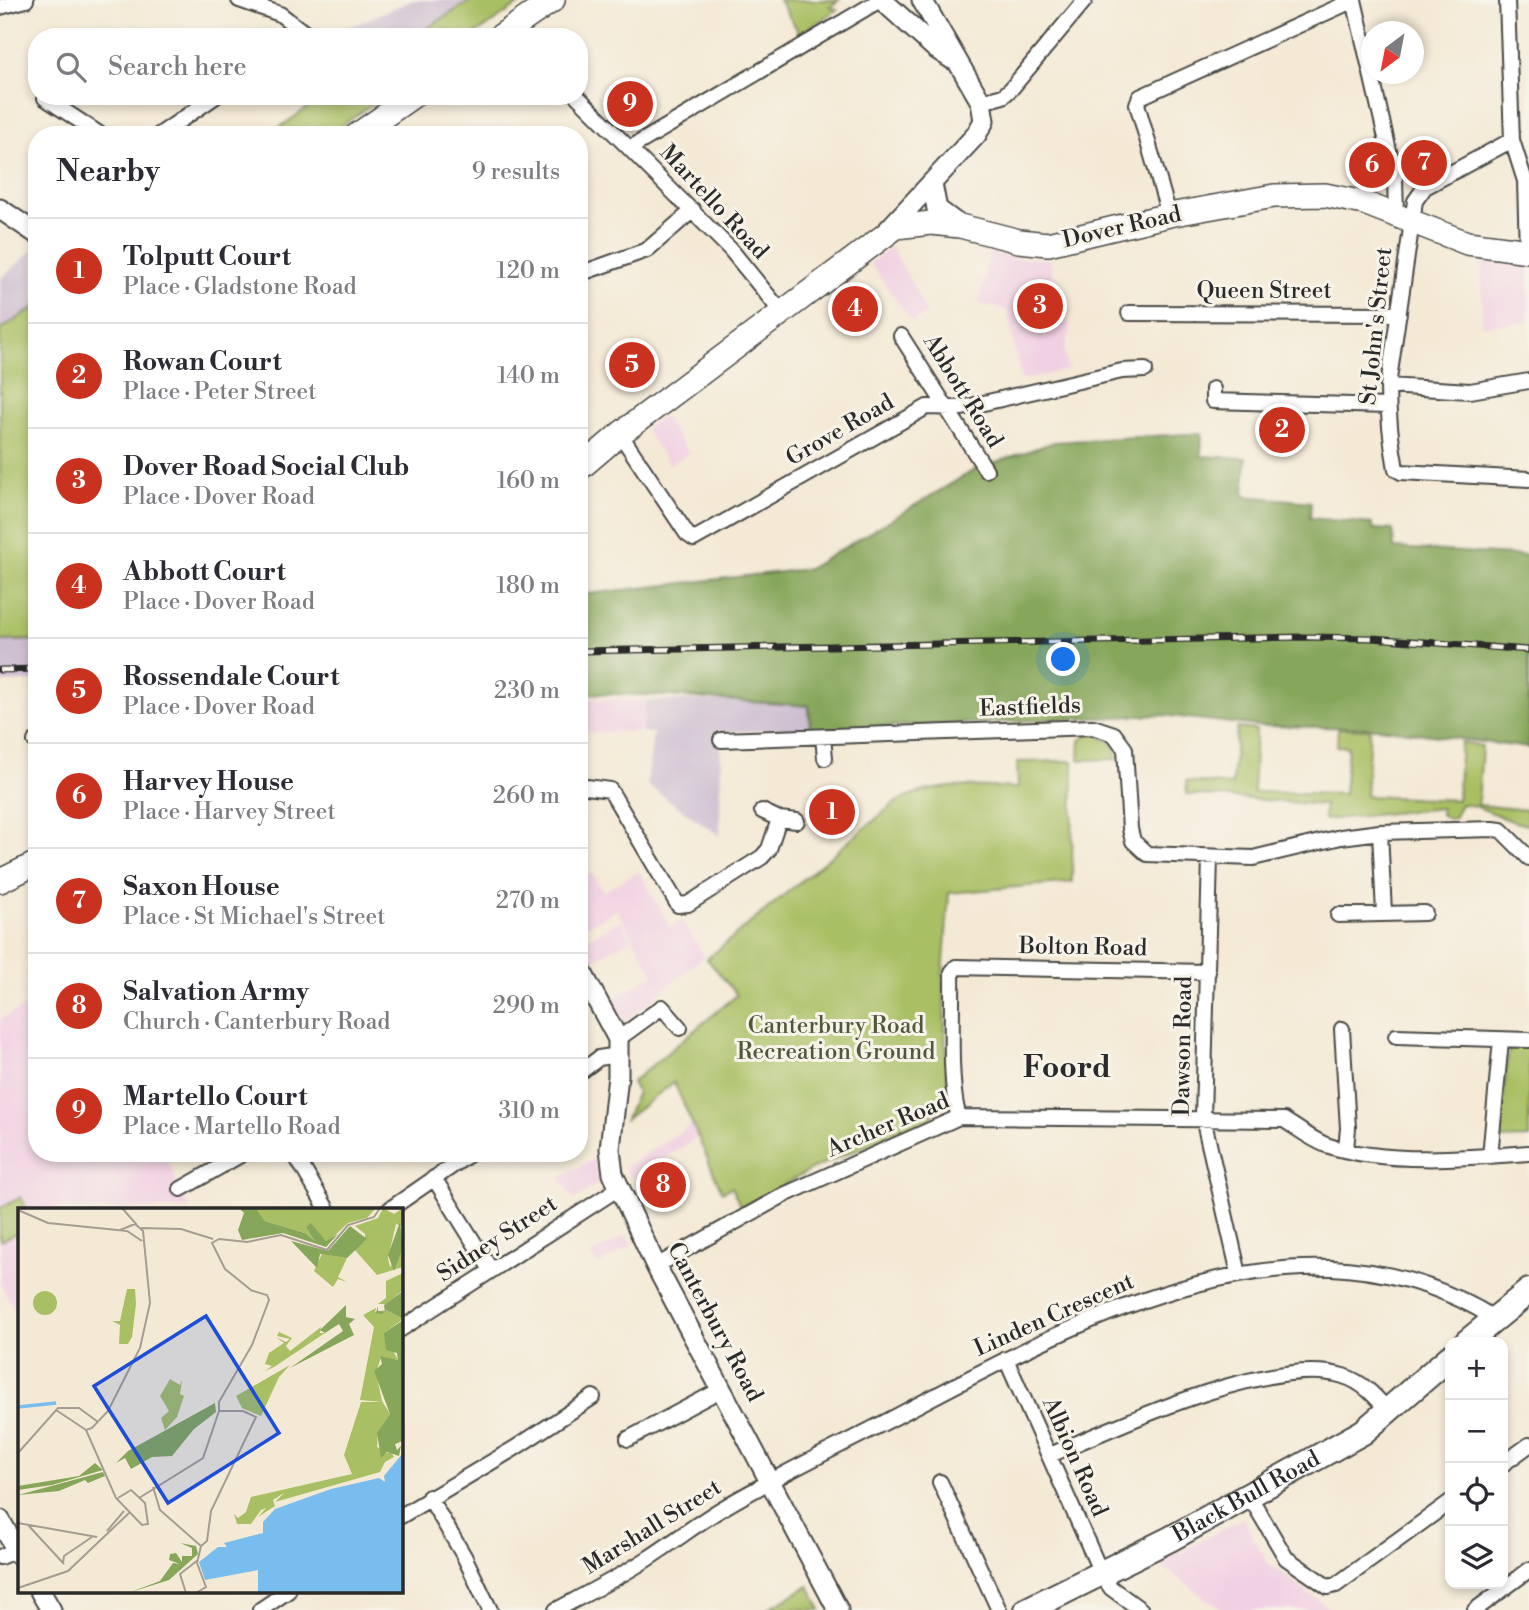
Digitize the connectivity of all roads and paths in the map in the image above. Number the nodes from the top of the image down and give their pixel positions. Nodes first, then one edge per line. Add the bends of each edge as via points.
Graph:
1 (26, 0) edge
2 (239, 0) edge
3 (553, 0) edge
4 (881, 0) edge
5 (920, 0) edge
6 (1085, 0) edge
7 (1354, 0) edge
8 (1507, 0) edge
9 (0, 7) edge
10 (897, 14) junction
11 (297, 28) edge
12 (517, 28) edge
13 (956, 62) junction
14 (981, 102) junction
15 (56, 105) edge
16 (203, 105) edge
17 (400, 105) edge
18 (588, 105) edge
19 (87, 126) edge
20 (172, 126) edge
21 (370, 126) edge
22 (1512, 141) junction
23 (632, 147) junction
24 (932, 184) junction
25 (0, 209) edge
26 (693, 210) junction
27 (1169, 215) junction
28 (1404, 219) junction
29 (960, 226) junction
30 (28, 228) edge
31 (887, 231) junction
32 (1528, 251) edge
33 (588, 271) edge
34 (1129, 313) dead end
35 (783, 314) junction
36 (1399, 314) junction
37 (901, 336) dead end
38 (1145, 370) dead end
39 (1529, 381) edge
40 (1388, 386) junction
41 (1213, 389) dead end
42 (944, 405) junction
43 (1388, 405) junction
44 (620, 434) junction
45 (588, 461) edge
46 (986, 470) dead end
47 (1529, 479) edge
48 (823, 737) junction
49 (720, 740) dead end
50 (825, 758) dead end
51 (588, 786) edge
52 (762, 811) dead end
53 (779, 819) junction
54 (797, 821) dead end
55 (1380, 832) junction
56 (1210, 857) junction
57 (1529, 859) edge
58 (28, 867) edge
59 (0, 881) edge
60 (1425, 912) dead end
61 (1384, 913) junction
62 (1339, 915) dead end
63 (1208, 972) junction
64 (588, 985) edge
65 (680, 1027) dead end
66 (1342, 1029) dead end
67 (1396, 1036) dead end
68 (1501, 1040) junction
69 (1529, 1040) edge
70 (618, 1047) junction
71 (588, 1066) edge
72 (959, 1117) junction
73 (1203, 1118) junction
74 (1346, 1149) junction
75 (1529, 1153) edge
76 (1490, 1156) junction
77 (228, 1162) edge
78 (299, 1162) edge
79 (458, 1162) edge
80 (434, 1178) junction
81 (619, 1188) junction
82 (181, 1189) dead end
83 (326, 1208) edge
84 (391, 1208) edge
85 (656, 1266) junction
86 (491, 1270) junction
87 (1239, 1273) junction
88 (1529, 1291) edge
89 (1494, 1318) junction
90 (402, 1328) edge
91 (1473, 1337) edge
92 (1006, 1359) junction
93 (1445, 1362) edge
94 (722, 1388) junction
95 (593, 1397) dead end
96 (1389, 1412) junction
97 (628, 1439) dead end
98 (1529, 1445) edge
99 (1050, 1455) junction
100 (1504, 1463) edge
101 (771, 1482) junction
102 (940, 1482) dead end
103 (429, 1497) junction
104 (1250, 1497) junction
105 (1445, 1505) edge
106 (402, 1515) edge
107 (0, 1520) edge
108 (12, 1554) edge
109 (1529, 1570) edge
110 (1102, 1575) junction
111 (41, 1592) edge
112 (287, 1592) edge
113 (51, 1610) edge
114 (260, 1610) edge
115 (490, 1610) edge
116 (556, 1610) edge
117 (838, 1610) edge
118 (999, 1610) edge
119 (1027, 1610) edge
120 (1140, 1610) edge
121 (1475, 1610) edge

1 - 9 street
2 - 11 street via 279,14
3 - 12 main road
4 - 10 street
4 - 23 street
5 - 10 street
5 - 13 street
6 - 14 street via 1011,89
7 - 27 street via 1140,97 1137,104
7 - 28 street
8 - 22 street
10 - 13 street
13 - 14 street
14 - 24 street via 981,128
15 - 19 street
16 - 20 street
17 - 21 main road
18 - 23 street, Martello Road
22 - 28 street via 1425,187
22 - 32 street via 1525,181
23 - 26 street, Martello Road
24 - 29 street via 937,209
24 - 31 street
25 - 30 street
26 - 33 street via 647,250
26 - 35 street, Martello Road
27 - 28 main road, Dover Road via 1301,195 1344,198
27 - 29 main road, Dover Road via 1048,244
28 - 32 main road, Dover Road via 1467,243
28 - 36 street, St John's Street
29 - 31 main road, Dover Road via 915,223
31 - 35 main road, Dover Road
34 - 36 street, Queen Street
35 - 44 main road, Dover Road
36 - 40 street, St John's Street
37 - 42 street, Abbott Road
38 - 42 street, Grove Road via 1122,371 962,408
39 - 40 street via 1470,391
40 - 43 street, St John's Street
41 - 43 street via 1213,401
42 - 44 street, Grove Road via 927,407 694,539
42 - 46 street, Abbott Road
43 - 47 street, St John's Street via 1391,445 1396,469 1401,472
44 - 45 main road, Dover Road
48 - 49 street, Eastfields
48 - 50 street
48 - 56 street, Eastfields via 1075,726 1106,730 1125,750 1130,829 1138,847 1147,854
51 - 53 street via 610,790 678,905 688,904 762,857
52 - 53 street
53 - 54 street
55 - 56 street, Eastfields via 1264,857
55 - 57 street, Eastfields via 1501,830
55 - 61 street
56 - 63 street, Dawson Road
58 - 59 main road
60 - 61 street
61 - 62 street
63 - 72 street, Bolton Road via 957,967 952,972 953,1048
63 - 73 street, Dawson Road
64 - 70 street
65 - 70 street via 662,1007
66 - 74 street
67 - 68 street
68 - 69 street
68 - 76 street
70 - 71 street
70 - 81 street, Canterbury Road via 610,1163
72 - 73 street, Archer Road
72 - 85 street, Archer Road via 784,1195
73 - 74 street, Archer Road via 1284,1120 1325,1144
73 - 87 street, Dawson Road
74 - 76 street, Archer Road via 1416,1158
75 - 76 street, Archer Road
77 - 82 street
78 - 83 street
79 - 80 street
80 - 84 street
80 - 86 street
81 - 85 street, Canterbury Road
81 - 86 street, Sidney Street
85 - 94 street, Canterbury Road
86 - 90 street, Sidney Street
87 - 89 street, Linden Crescent via 1302,1268 1374,1271 1414,1282
87 - 92 street, Linden Crescent via 1083,1322
88 - 89 highway
89 - 91 highway
92 - 99 street, Albion Road
92 - 101 street, Linden Crescent
93 - 96 highway, Black Bull Road
94 - 97 street
94 - 101 street, Canterbury Road
95 - 103 street
96 - 99 street via 1356,1381 1329,1372 1308,1372 1241,1384 1163,1406
96 - 104 highway, Black Bull Road
98 - 100 street
99 - 110 street, Albion Road
101 - 116 street, Marshall Street
101 - 117 street, Canterbury Road
102 - 118 street
103 - 106 street
103 - 115 street
104 - 105 street via 1286,1558 1328,1587
104 - 110 highway, Black Bull Road
107 - 108 street
109 - 121 street
110 - 119 highway, Black Bull Road
110 - 120 street
111 - 113 street
112 - 114 street

